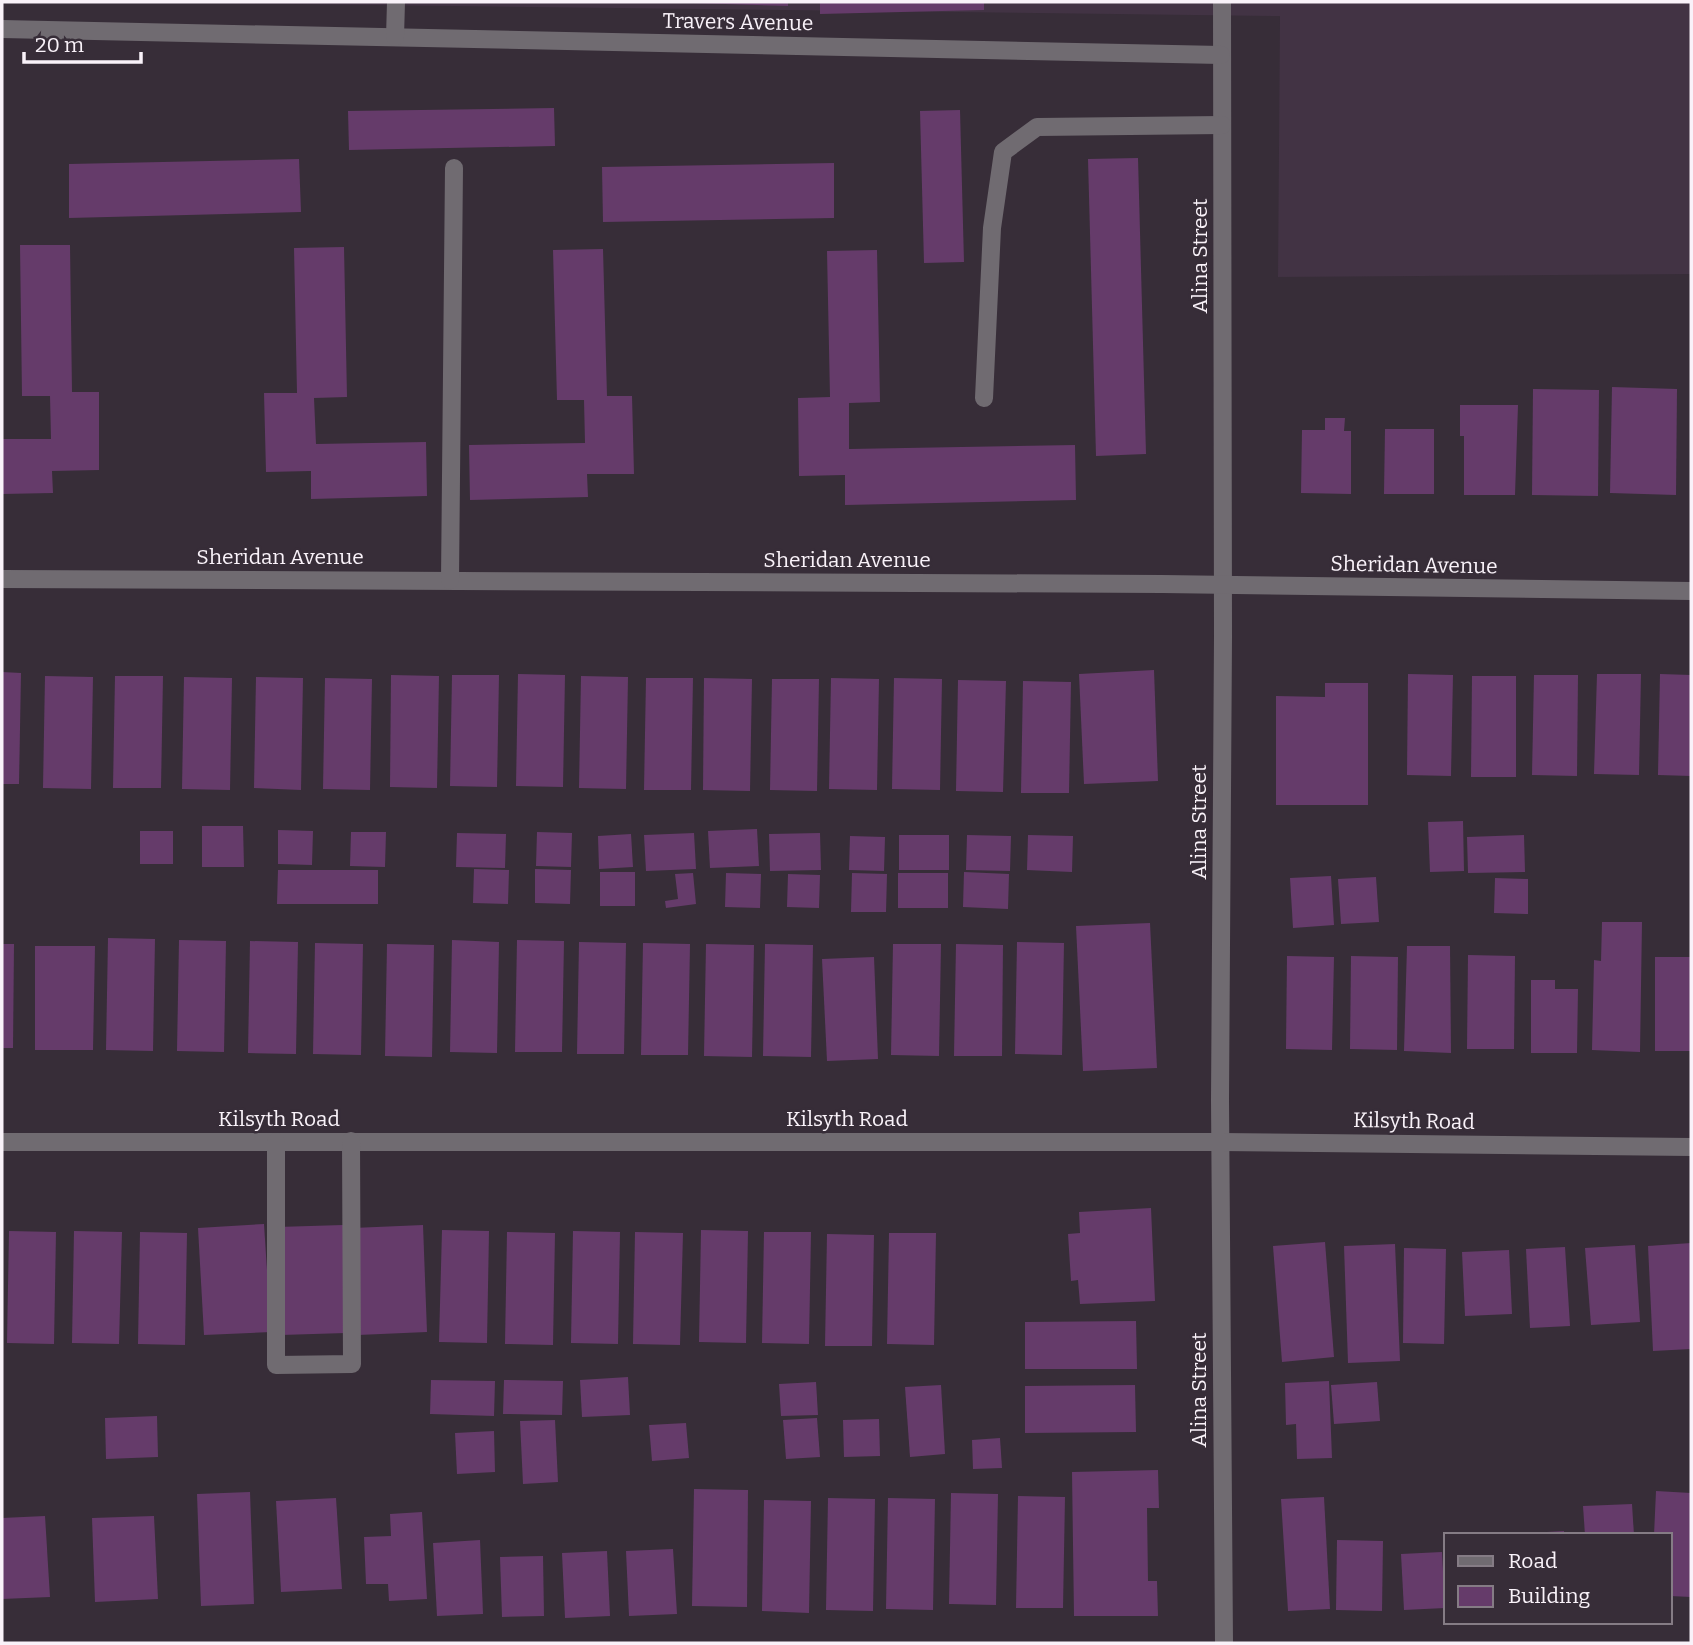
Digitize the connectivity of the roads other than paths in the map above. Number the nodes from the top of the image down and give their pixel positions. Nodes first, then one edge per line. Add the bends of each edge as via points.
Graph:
1 (396, 2) edge
2 (1222, 2) edge
3 (2, 29) edge
4 (395, 37) junction
5 (1221, 55) junction
6 (1222, 125) junction
7 (454, 168) dead end
8 (984, 398) dead end
9 (2, 579) edge
10 (450, 580) junction
11 (1223, 585) junction
12 (1691, 591) edge
13 (351, 1141) junction
14 (2, 1142) edge
15 (276, 1142) junction
16 (1220, 1142) junction
17 (1691, 1146) edge
18 (1223, 1643) edge

1 - 4 street
2 - 5 street, Alina Street
3 - 4 street, Travers Avenue
4 - 5 street, Travers Avenue
5 - 6 street, Alina Street
6 - 8 street via 1037,127 1003,152 992,228
6 - 11 street, Alina Street
7 - 10 street
9 - 10 street, Sheridan Avenue
10 - 11 street, Sheridan Avenue
11 - 12 street, Sheridan Avenue
11 - 16 street, Alina Street
13 - 15 street, Kilsyth Road
13 - 15 street via 352,1364 276,1365
13 - 16 street, Kilsyth Road
14 - 15 street, Kilsyth Road
16 - 17 street, Kilsyth Road
16 - 18 street, Alina Street

